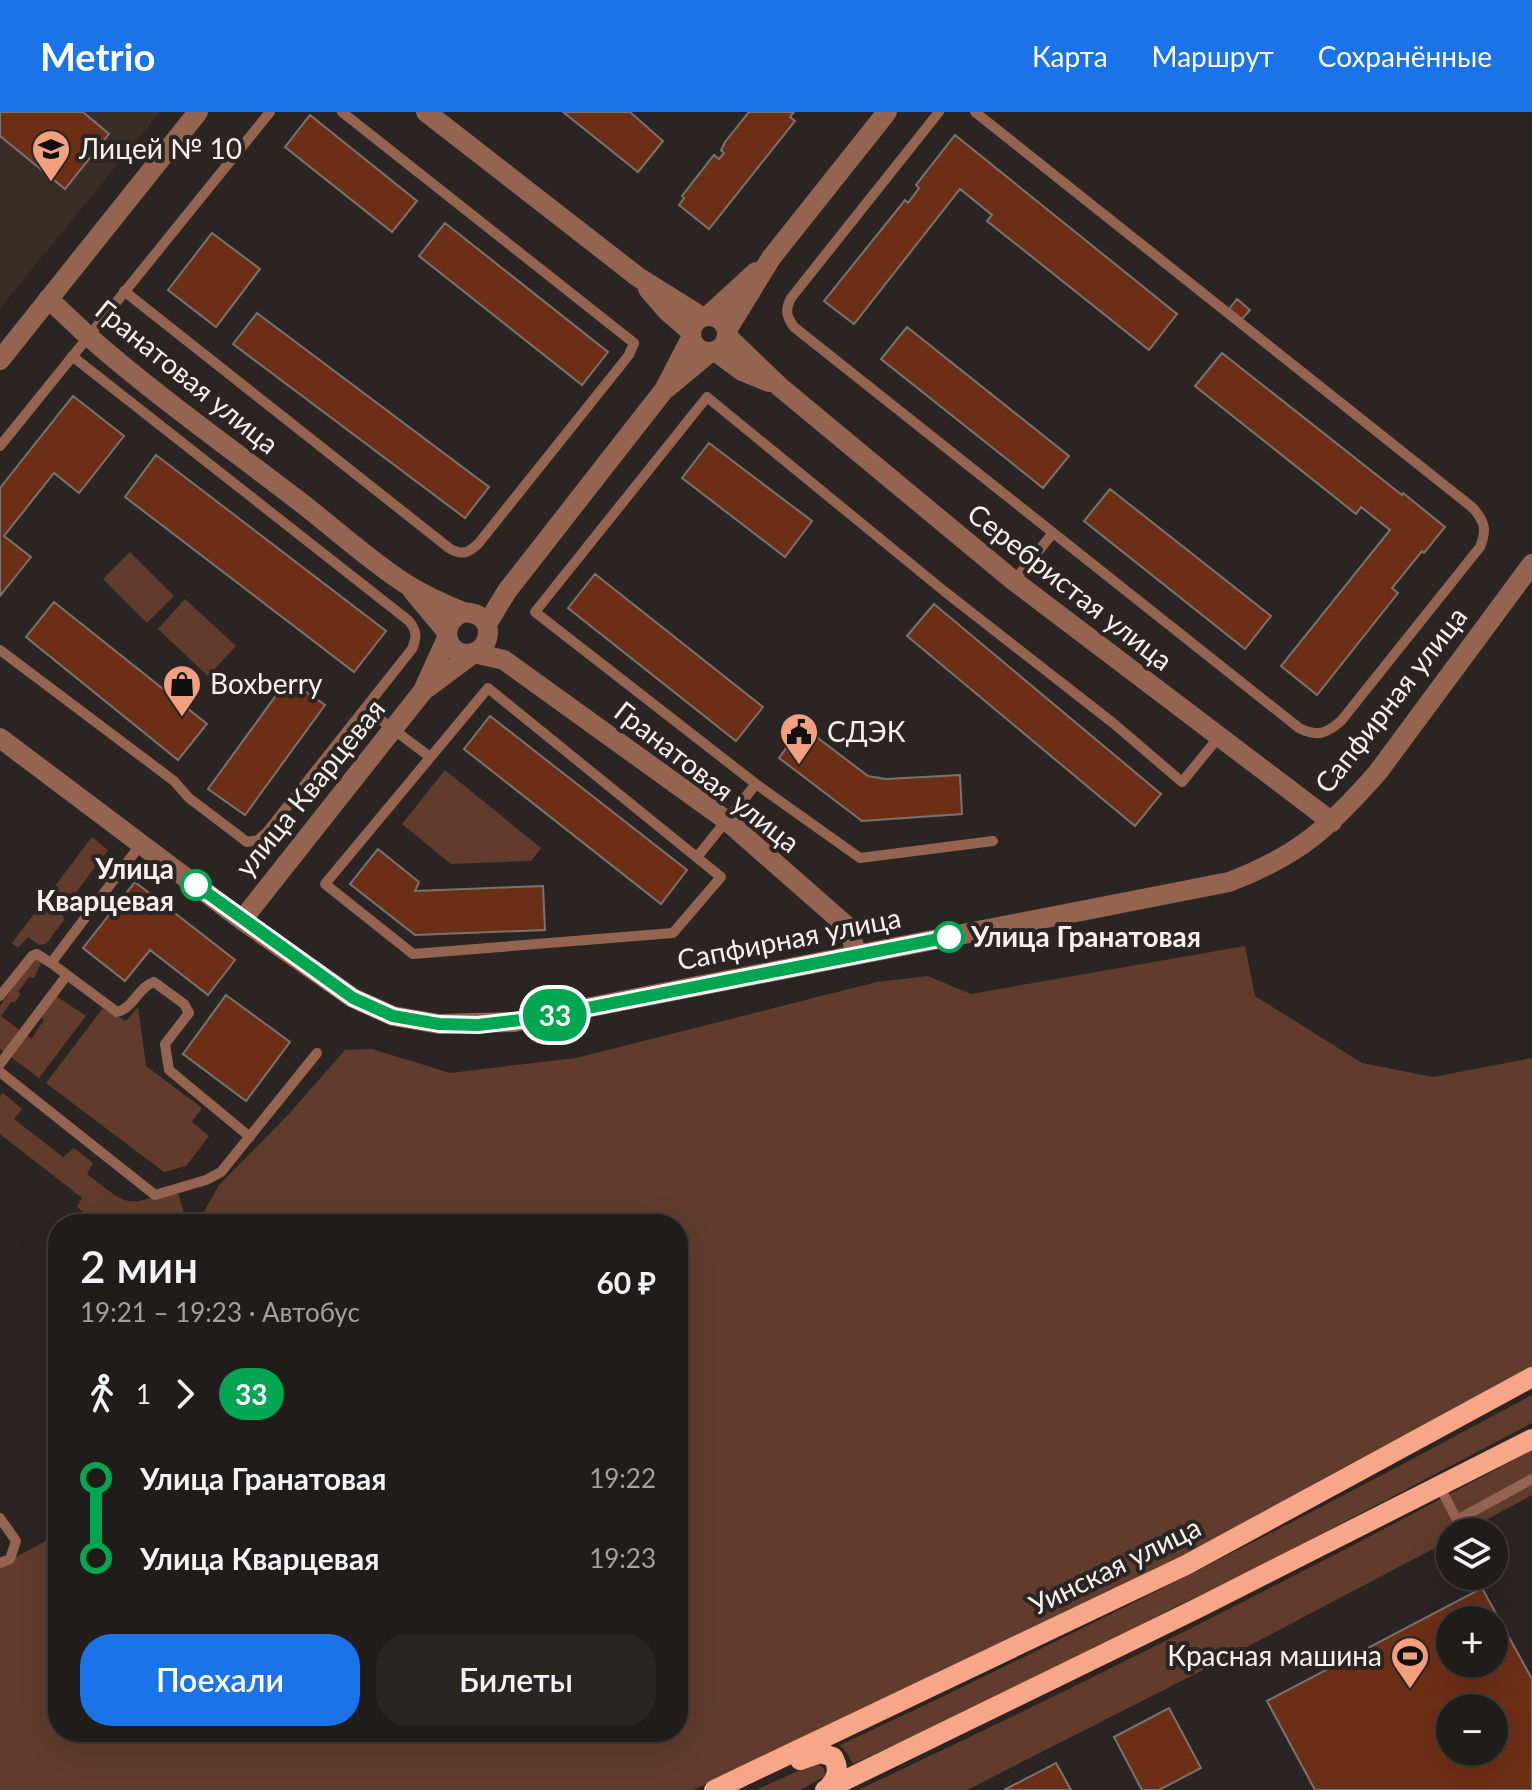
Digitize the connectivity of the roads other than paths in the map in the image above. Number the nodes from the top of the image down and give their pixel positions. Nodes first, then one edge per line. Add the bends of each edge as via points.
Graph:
1 (198, 112) edge
2 (270, 112) edge
3 (342, 112) edge
4 (426, 112) edge
5 (887, 112) edge
6 (939, 112) edge
7 (975, 112) edge
8 (771, 258) junction
9 (124, 291) junction
10 (48, 299) junction
11 (698, 325) junction
12 (89, 336) junction
13 (720, 343) junction
14 (72, 356) junction
15 (0, 360) edge
16 (664, 390) junction
17 (0, 446) edge
18 (1053, 533) junction
19 (1532, 564) edge
20 (1014, 581) junction
21 (407, 584) junction
22 (477, 620) junction
23 (447, 635) junction
24 (0, 650) edge
25 (474, 653) junction
26 (504, 660) junction
27 (423, 691) junction
28 (365, 708) junction
29 (393, 731) junction
30 (0, 738) edge
31 (1218, 738) junction
32 (430, 757) junction
33 (756, 784) junction
34 (726, 820) junction
35 (1332, 822) junction
36 (993, 841) dead end
37 (141, 844) junction
38 (697, 857) junction
39 (242, 920) junction
40 (856, 954) junction
41 (51, 963) junction
42 (67, 975) junction
43 (0, 996) edge
44 (317, 1053) dead end
45 (0, 1064) edge
46 (0, 1072) edge
47 (250, 1137) junction
48 (1532, 1377) edge
49 (1532, 1439) edge
50 (1532, 1479) edge
51 (1440, 1487) junction
52 (0, 1518) edge
53 (1456, 1518) edge
54 (1461, 1518) edge
55 (0, 1563) edge
56 (826, 1789) edge
57 (714, 1790) edge
58 (735, 1790) edge

1 - 10 street
2 - 9 lane
3 - 9 lane via 634,343 478,544 467,553 449,548
4 - 11 street via 638,277 667,311
5 - 8 street
6 - 18 lane via 791,298 787,317
7 - 18 lane via 1473,508 1486,533 1341,721 1314,735
8 - 11 street
8 - 13 street
9 - 12 lane
10 - 12 street, Гранатовая улица
10 - 15 street
11 - 13 street via 721,320
11 - 13 street via 697,349
11 - 16 street
12 - 14 lane
12 - 21 street, Гранатовая улица
13 - 16 street
13 - 20 street, Серебристая улица via 742,371 780,387
14 - 17 lane
14 - 28 lane via 409,621 417,639 412,649
16 - 22 street via 507,591
18 - 20 lane
19 - 35 street, Сапфирная улица via 1378,772
20 - 31 street, Серебристая улица
21 - 22 street, Гранатовая улица
21 - 23 street, Гранатовая улица
22 - 23 street via 452,619
22 - 25 street via 485,644
22 - 26 street, Гранатовая улица
23 - 25 street via 455,650
23 - 27 street
24 - 28 lane via 247,842 267,832
25 - 26 street, Гранатовая улица
25 - 27 street
26 - 34 street, Гранатовая улица
27 - 29 street, улица Кварцевая
28 - 29 lane
29 - 32 lane
29 - 39 street, улица Кварцевая
30 - 37 street, Сапфирная улица
31 - 33 lane via 1182,782 707,397 535,612
31 - 35 street, Серебристая улица
32 - 38 lane via 488,688
32 - 38 lane via 325,884 413,954 673,933 721,877
33 - 34 lane
33 - 36 lane via 860,858
34 - 38 lane
34 - 40 street, Гранатовая улица via 849,928
35 - 40 street, Сапфирная улица via 1267,868 1229,882
37 - 39 street, Сапфирная улица
37 - 41 lane
39 - 40 street, Сапфирная улица via 353,998 393,1016 439,1024 525,1020
41 - 42 lane
41 - 43 lane via 32,956
42 - 45 lane
42 - 47 lane via 117,1012 154,982 184,1004 189,1013 165,1044 169,1070
44 - 47 lane
46 - 47 lane via 155,1195 216,1176
48 - 57 main road, Уинская улица via 1186,1565
49 - 51 main road
50 - 54 lane
51 - 53 lane
51 - 56 main road
52 - 55 lane via 16,1541 10,1559
56 - 58 main road via 836,1776 837,1763 820,1753

